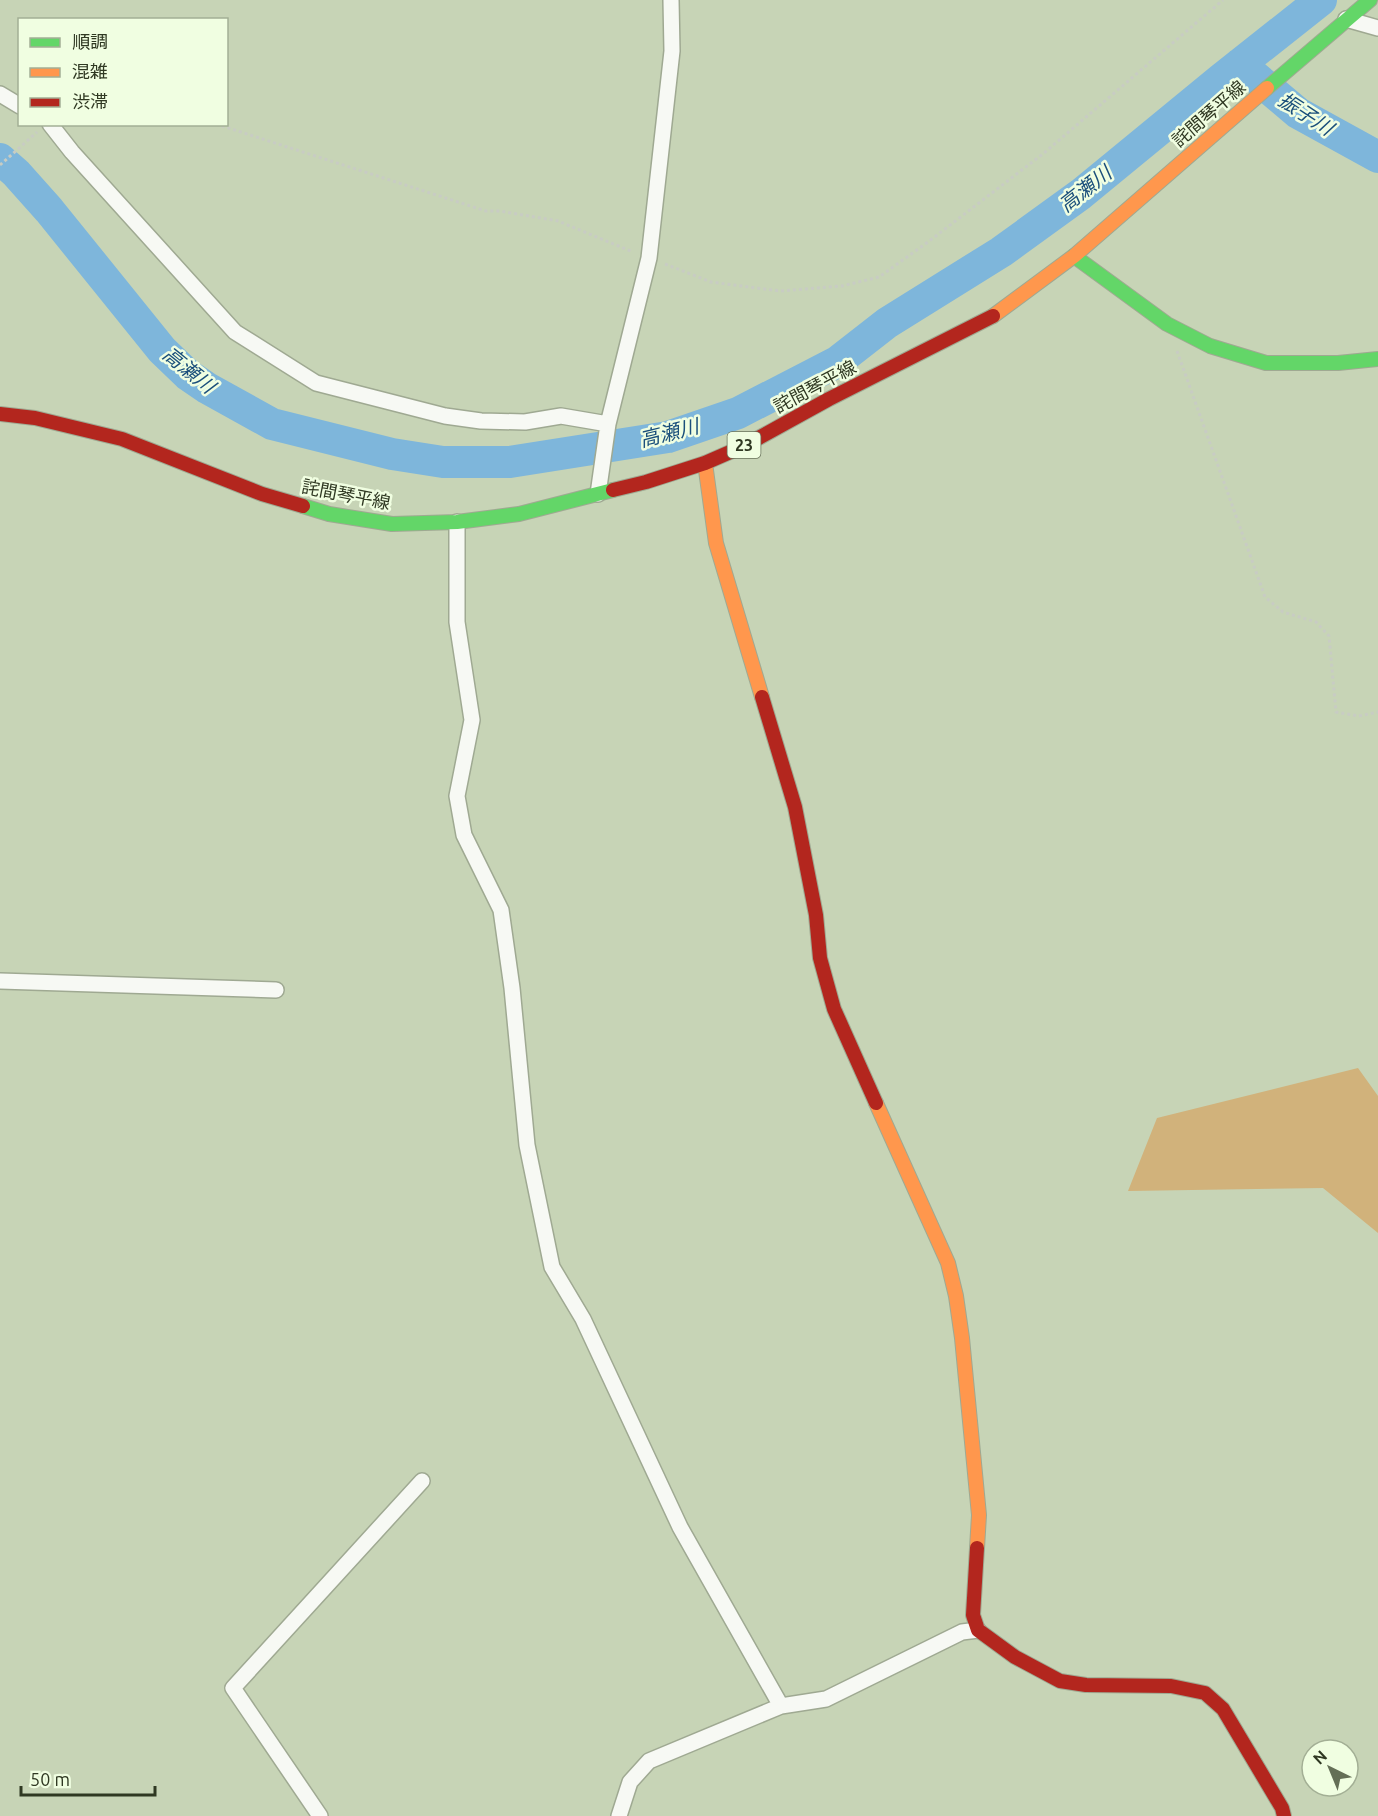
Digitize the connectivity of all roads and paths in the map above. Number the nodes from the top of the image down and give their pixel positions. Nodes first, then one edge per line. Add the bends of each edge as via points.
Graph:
1 (671, 0) edge
2 (1223, 0) edge
3 (1370, 0) edge
4 (1346, 19) junction
5 (1378, 28) edge
6 (0, 94) edge
7 (18, 105) edge
8 (222, 126) edge
9 (44, 128) edge
10 (0, 165) edge
11 (1074, 256) junction
12 (649, 258) junction
13 (1167, 324) junction
14 (1378, 358) edge
15 (0, 414) edge
16 (609, 423) junction
17 (705, 463) junction
18 (598, 494) junction
19 (457, 522) junction
20 (1378, 712) edge
21 (0, 981) edge
22 (276, 990) dead end
23 (422, 1481) dead end
24 (978, 1630) junction
25 (781, 1706) junction
26 (320, 1816) edge
27 (619, 1816) edge
28 (1284, 1816) edge

1 - 12 street via 672,51
2 - 12 path via 1044,153 879,277 842,286 780,291 711,282
3 - 4 street, 詫間琴平線 / 23
4 - 5 street
4 - 11 street, 詫間琴平線 / 23
6 - 7 street
8 - 12 path via 486,211 558,221
9 - 10 path
9 - 16 street via 72,152 235,332 316,383 463,419 525,422 561,416
11 - 13 street
11 - 17 street, 詫間琴平線 / 23 via 987,320
12 - 16 street
13 - 14 street via 1210,346 1266,363 1338,363
13 - 20 path via 1265,597 1283,612 1316,622 1329,636 1336,712 1359,716
15 - 19 street, 詫間琴平線 / 23 via 35,418 122,439 262,494 329,514 392,524
16 - 18 street
17 - 18 street, 詫間琴平線 / 23
17 - 24 street via 716,543 795,807 816,915 820,958 834,1009 948,1263 956,1296 979,1515 973,1596
18 - 19 street, 詫間琴平線 / 23 via 519,513
19 - 25 street via 457,622 471,720 457,796 464,835 501,910 526,1145 552,1267 583,1319 680,1527
21 - 22 street
23 - 26 street via 233,1688
24 - 25 street via 962,1632 826,1699
24 - 28 street via 1015,1657 1060,1681 1171,1686 1205,1693 1223,1709
25 - 27 street via 649,1761 630,1782

